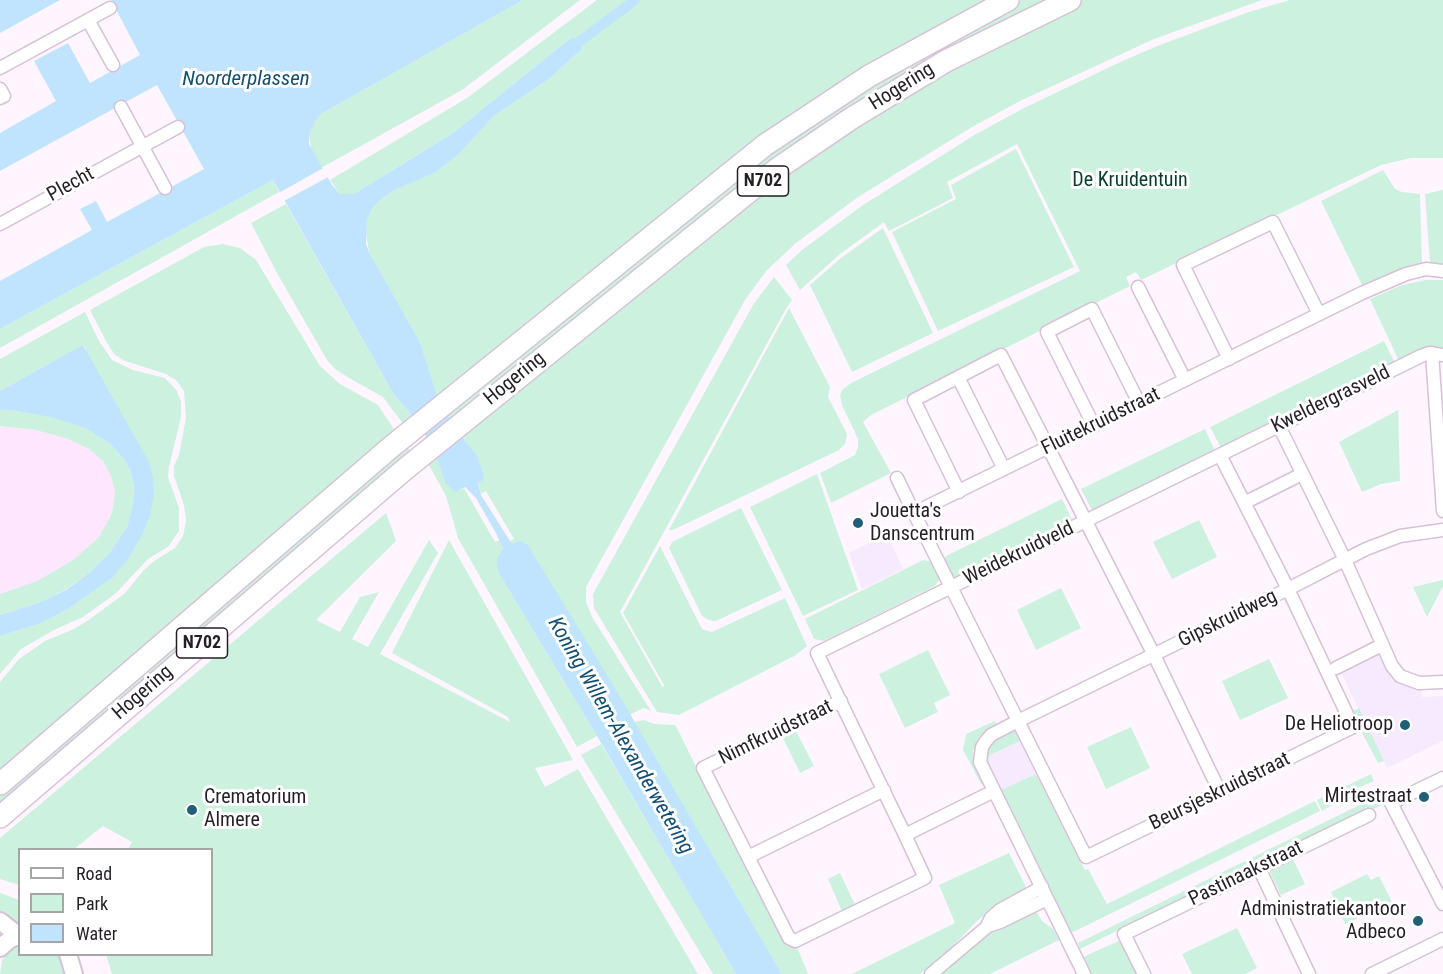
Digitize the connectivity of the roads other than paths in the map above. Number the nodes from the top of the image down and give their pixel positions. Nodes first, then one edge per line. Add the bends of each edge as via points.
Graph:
1 (1008, 0) edge
2 (1070, 0) edge
3 (110, 8) dead end
4 (88, 20) junction
5 (113, 65) dead end
6 (0, 68) edge
7 (0, 89) edge
8 (0, 98) edge
9 (121, 107) dead end
10 (178, 127) dead end
11 (142, 145) junction
12 (165, 188) dead end
13 (0, 224) edge
14 (1443, 271) edge
15 (1138, 287) dead end
16 (1319, 314) junction
17 (1438, 354) edge
18 (1229, 358) junction
19 (958, 377) junction
20 (1185, 380) junction
21 (1139, 403) junction
22 (1094, 426) junction
23 (1279, 426) junction
24 (1049, 447) junction
25 (1220, 455) junction
26 (1004, 469) junction
27 (1302, 474) junction
28 (897, 478) dead end
29 (959, 492) junction
30 (1246, 502) junction
31 (1443, 511) edge
32 (914, 513) junction
33 (1087, 522) junction
34 (1443, 530) edge
35 (1344, 560) junction
36 (950, 587) junction
37 (1288, 589) junction
38 (1380, 647) junction
39 (1154, 655) junction
40 (1336, 668) dead end
41 (1443, 682) edge
42 (841, 701) junction
43 (1018, 721) junction
44 (1443, 778) edge
45 (0, 784) edge
46 (884, 790) junction
47 (994, 791) junction
48 (1220, 792) junction
49 (1369, 815) dead end
50 (0, 817) edge
51 (905, 835) junction
52 (748, 857) junction
53 (1259, 868) junction
54 (1439, 883) edge
55 (1044, 893) junction
56 (1443, 903) edge
57 (0, 921) edge
58 (18, 934) edge
59 (18, 936) edge
60 (1443, 939) edge
61 (0, 948) edge
62 (69, 956) edge
63 (74, 974) edge
64 (931, 974) edge
65 (1084, 974) edge
66 (1144, 974) edge
67 (1309, 974) edge
68 (1372, 974) edge

1 - 45 highway, Hogering / N702 via 869,76 765,145 391,447
2 - 50 highway, Hogering / N702 via 946,61 777,169 483,404
3 - 4 street
4 - 5 street
4 - 6 street
7 - 8 street via 4,96
9 - 11 street
10 - 11 street, Plecht
11 - 12 street
11 - 13 street, Plecht
14 - 16 street, Fluitekruidstraat via 1418,270
15 - 20 street
16 - 18 street, Fluitekruidstraat
16 - 18 street via 1273,222 1183,265
17 - 23 street, Kweldergrasveld via 1421,356
17 - 31 street
18 - 20 street, Fluitekruidstraat
19 - 24 street via 1001,355
19 - 26 street
19 - 29 street via 914,400
20 - 21 street, Fluitekruidstraat
21 - 22 street, Fluitekruidstraat
21 - 22 street via 1092,309 1047,332
22 - 24 street, Fluitekruidstraat
23 - 25 street, Kweldergrasveld
23 - 27 street
24 - 26 street, Fluitekruidstraat
24 - 33 street
25 - 30 street
25 - 33 street, Weidekruidveld
26 - 29 street, Fluitekruidstraat
27 - 30 street
27 - 35 street
28 - 32 street
29 - 32 street, Fluitekruidstraat
30 - 37 street
32 - 36 street
33 - 36 street, Weidekruidveld
33 - 39 street
34 - 35 street, Gipskruidweg via 1384,541
35 - 37 street, Gipskruidweg
35 - 38 street
36 - 42 street, Weidekruidveld via 817,652
36 - 43 street
37 - 39 street, Gipskruidweg
37 - 48 street, Beursjeskruidstraat via 1353,727
38 - 40 street
38 - 41 street via 1400,676 1419,683
39 - 43 street, Gipskruidweg
39 - 48 street
42 - 46 street
42 - 52 street, Nimfkruidstraat via 703,768
43 - 47 street, Gipskruidweg via 991,735 981,747 980,762
43 - 48 street, Beursjeskruidstraat via 1086,857
44 - 54 street via 1391,803
46 - 51 street
46 - 52 street
47 - 51 street
47 - 55 street, Gipskruidweg
49 - 53 street, Pastinaakstraat
51 - 52 street via 925,878 795,941 789,938
53 - 66 street, Pastinaakstraat via 1124,934
53 - 67 street
54 - 56 street
55 - 64 street via 1000,910
55 - 65 street, Gipskruidweg
57 - 58 main road
59 - 61 main road
60 - 68 street
62 - 63 main road

